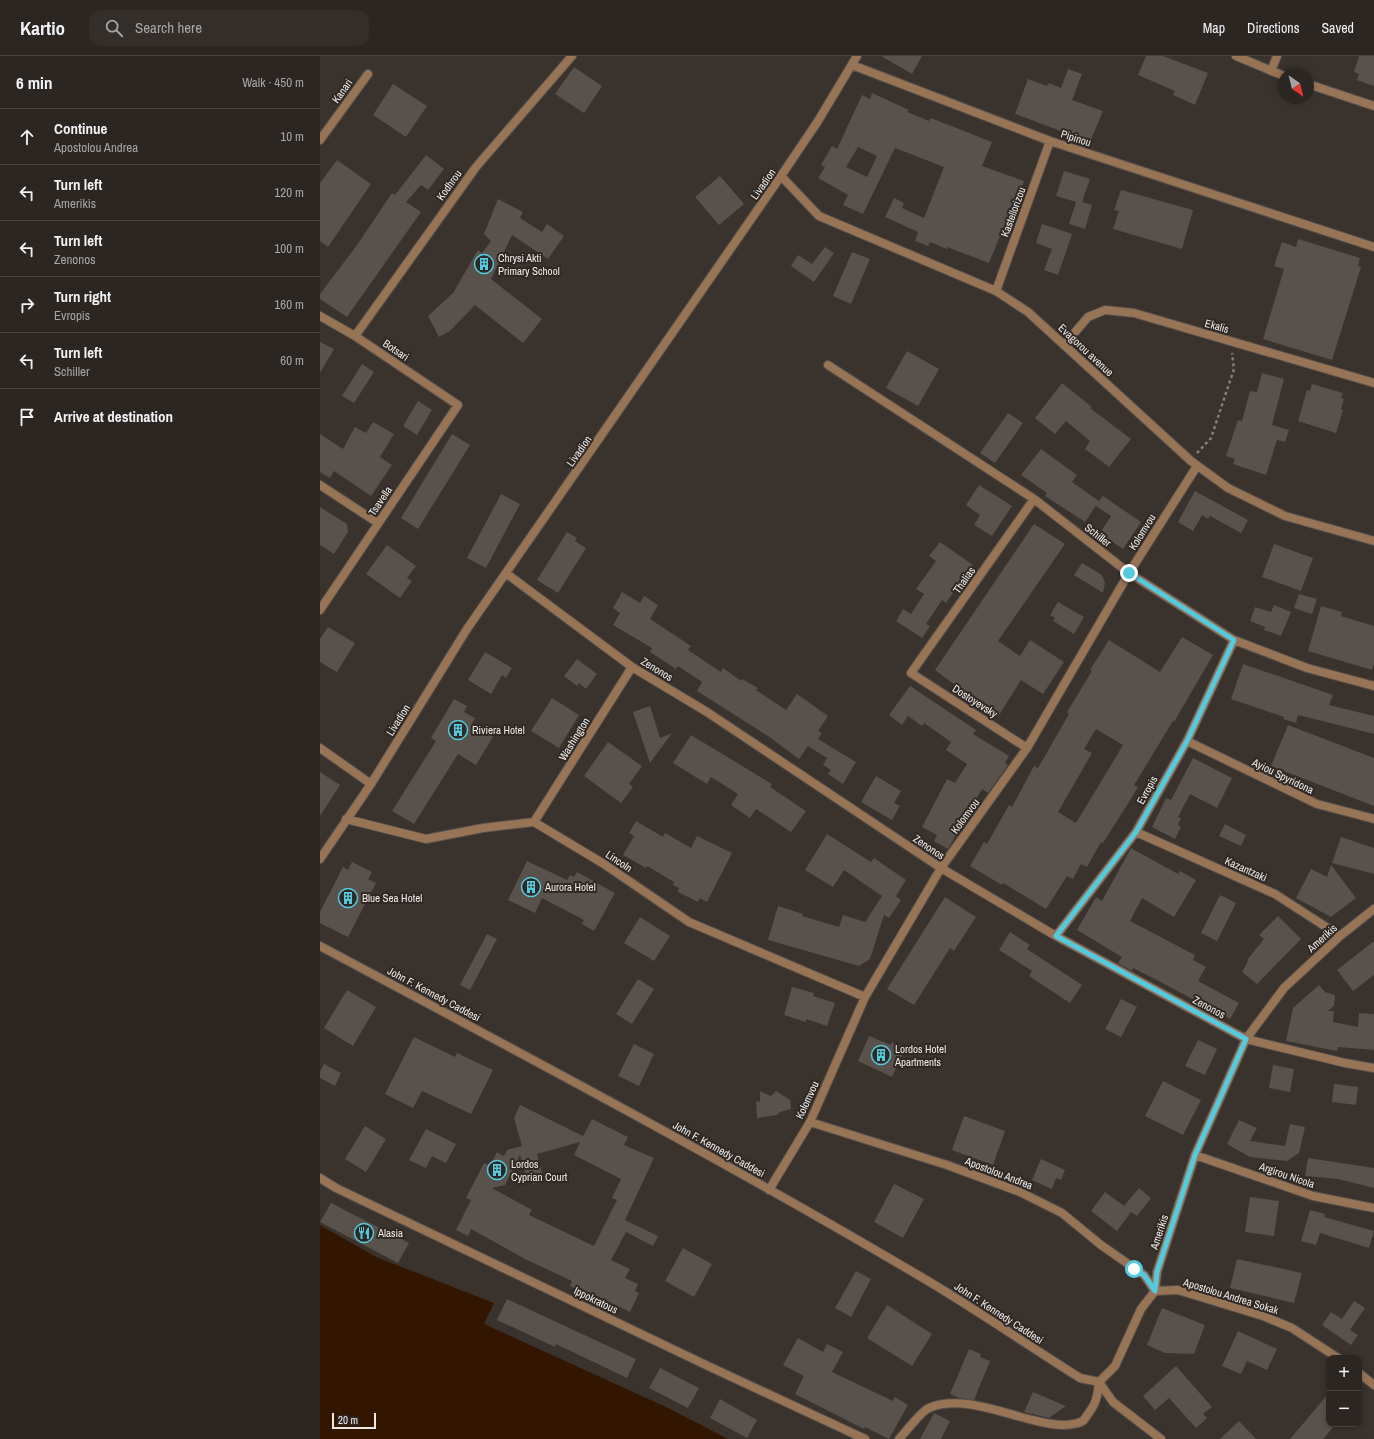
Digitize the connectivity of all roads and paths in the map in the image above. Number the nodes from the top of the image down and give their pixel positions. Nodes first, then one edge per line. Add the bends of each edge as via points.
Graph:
1 (572, 56) edge
2 (857, 56) edge
3 (1236, 56) edge
4 (1276, 56) edge
5 (852, 65) junction
6 (1271, 71) junction
7 (368, 74) dead end
8 (1278, 74) edge
9 (1314, 86) edge
10 (1374, 106) edge
11 (320, 140) edge
12 (1050, 141) junction
13 (782, 176) junction
14 (1374, 247) edge
15 (996, 291) junction
16 (320, 316) edge
17 (355, 336) junction
18 (1230, 341) junction
19 (1064, 345) junction
20 (828, 365) dead end
21 (1374, 383) edge
22 (458, 405) joint
23 (1194, 464) junction
24 (320, 486) edge
25 (1034, 499) junction
26 (378, 523) junction
27 (1374, 541) edge
28 (1129, 573) junction
29 (507, 574) junction
30 (320, 610) edge
31 (1234, 640) junction
32 (632, 667) junction
33 (911, 673) joint
34 (1374, 686) edge
35 (1187, 741) junction
36 (320, 748) edge
37 (1027, 748) junction
38 (371, 784) junction
39 (346, 819) junction
40 (1374, 819) edge
41 (534, 822) junction
42 (1136, 832) junction
43 (320, 859) edge
44 (941, 868) junction
45 (1374, 909) edge
46 (1056, 936) junction
47 (1340, 936) junction
48 (320, 946) edge
49 (865, 997) junction
50 (1246, 1039) junction
51 (1374, 1068) edge
52 (810, 1122) junction
53 (1195, 1155) junction
54 (320, 1178) edge
55 (769, 1190) junction
56 (1374, 1208) edge
57 (1155, 1291) junction
58 (1333, 1355) edge
59 (1362, 1376) edge
60 (1099, 1382) junction
61 (1374, 1385) edge
62 (995, 1420) dead end
63 (1068, 1433) dead end
64 (865, 1439) edge
65 (899, 1439) edge
66 (1161, 1439) edge

1 - 17 street, Kodhrou via 476,167
2 - 5 street, Livadion
3 - 6 street
4 - 6 street
5 - 12 street, Pipinou
5 - 13 street, Livadion
6 - 8 street
7 - 11 street, Kanari
9 - 10 street
12 - 14 street, Pipinou
12 - 15 street, Kastellorizou
13 - 15 street, Evagorou avenue via 819,216
13 - 29 street, Livadion
15 - 19 street, Evagorou avenue via 1028,312
16 - 17 street, Botsari
17 - 22 street, Botsari
18 - 19 street, Ekalis via 1134,313 1105,310 1088,317
18 - 21 street, Ekalis
18 - 23 path via 1234,369 1210,438
19 - 23 street, Evagorou avenue
20 - 25 street, Schiller
22 - 26 street, Tsavella
23 - 27 street, Evagorou avenue via 1228,488 1285,516
23 - 28 street, Kolomvou
24 - 26 street
25 - 28 street, Schiller
25 - 33 street, Thalias
26 - 30 street, Tsavella
28 - 31 street, Schiller
28 - 37 street, Kolomvou
29 - 32 street, Zenonos
29 - 38 street, Livadion via 467,629
31 - 34 street, Schiller via 1307,668
31 - 35 street, Evropis
32 - 41 street, Washington
32 - 44 street, Zenonos via 707,712
33 - 37 street, Dostoyevsky
35 - 40 street, Ayiou Spyridona via 1317,804
35 - 42 street, Evropis
36 - 38 street
37 - 44 street, Kolomvou
38 - 39 street, Livadion
39 - 41 street via 426,839 483,828
39 - 43 street, Livadion
41 - 49 street, Lincoln via 598,860 690,922
42 - 46 street, Evropis
42 - 47 street, Kazantzaki via 1275,894
44 - 46 street, Zenonos
44 - 49 street, Kolomvou
45 - 47 street, Amerikis
46 - 50 street, Zenonos
47 - 50 street, Amerikis via 1284,988
48 - 55 street, John F. Kennedy Caddesi
49 - 52 street, Kolomvou
50 - 51 street, Zenonos
50 - 53 street, Amerikis
52 - 55 street, Kolomvou
52 - 57 street, Apostolou Andrea via 947,1165 1020,1192 1062,1213 1101,1245 1144,1275
53 - 56 street, Argirou Nicola via 1313,1196
53 - 57 street, Amerikis via 1157,1272
54 - 64 street, Ippokratous via 473,1254
55 - 60 street, John F. Kennedy Caddesi via 930,1282 1080,1378
57 - 58 street, Apostolou Andrea Sokak via 1178,1290 1263,1316 1292,1328
57 - 60 street via 1141,1309 1115,1366
59 - 61 street
60 - 63 street via 1097,1402 1079,1426
60 - 66 street via 1113,1402
62 - 65 street via 951,1404 928,1408

